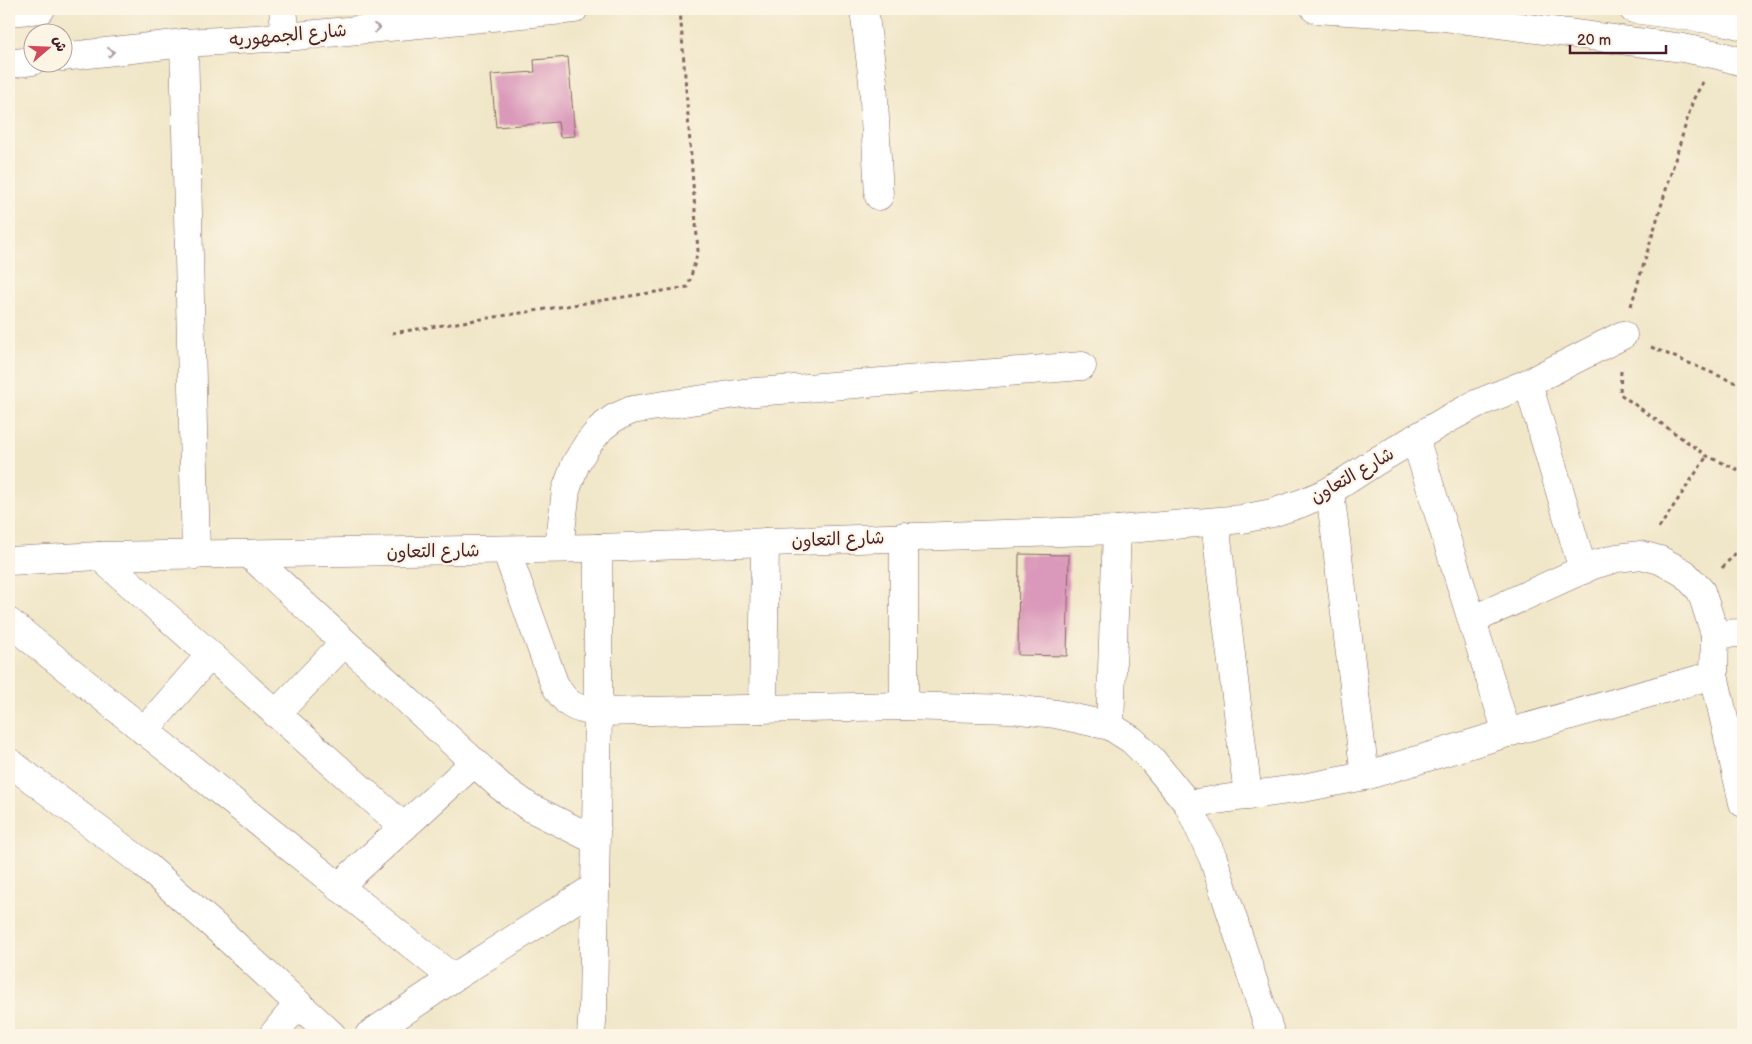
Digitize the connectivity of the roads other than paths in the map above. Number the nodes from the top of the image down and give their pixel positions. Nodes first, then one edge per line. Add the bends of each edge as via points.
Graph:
1 (41, 9) edge
2 (283, 9) edge
3 (572, 9) edge
4 (864, 9) edge
5 (1315, 9) edge
6 (1633, 9) edge
7 (9, 12) edge
8 (1545, 19) edge
9 (1730, 19) edge
10 (286, 37) junction
11 (184, 43) junction
12 (72, 57) edge
13 (1731, 59) edge
14 (22, 62) edge
15 (9, 64) edge
16 (879, 196) dead end
17 (1623, 335) road end
18 (1082, 366) dead end
19 (1528, 383) junction
20 (1415, 438) junction
21 (1330, 490) junction
22 (1215, 522) junction
23 (1117, 530) junction
24 (904, 536) junction
25 (765, 542) junction
26 (559, 548) junction
27 (598, 548) junction
28 (506, 550) junction
29 (249, 554) junction
30 (196, 555) junction
31 (99, 556) junction
32 (9, 561) edge
33 (1583, 570) junction
34 (1472, 620) junction
35 (9, 622) edge
36 (1743, 633) edge
37 (1715, 634) junction
38 (344, 643) junction
39 (210, 656) junction
40 (1714, 675) junction
41 (904, 706) junction
42 (763, 709) junction
43 (598, 712) junction
44 (276, 714) junction
45 (1110, 726) junction
46 (144, 731) junction
47 (1507, 733) junction
48 (9, 762) edge
49 (475, 762) junction
50 (1365, 776) junction
51 (1248, 796) junction
52 (1743, 802) edge
53 (1188, 804) junction
54 (404, 827) junction
55 (595, 840) junction
56 (338, 887) junction
57 (595, 887) junction
58 (453, 978) junction
59 (298, 1004) junction
60 (273, 1035) edge
61 (332, 1035) edge
62 (370, 1035) edge
63 (591, 1035) edge
64 (1271, 1035) edge

1 - 7 street
2 - 10 street
10 -> 3 street, شارع الجمهوريه
4 - 16 street via 873,81
5 - 8 street
6 - 9 street
8 - 13 street
10 - 11 street, شارع الجمهوريه
12 -> 11 street, شارع الجمهوريه
11 - 30 street
14 - 15 street
17 - 19 street, شارع التعاون
18 - 26 street via 743,393 632,410 601,428 576,463 566,490
19 - 20 street, شارع التعاون via 1476,404
19 - 33 street
20 - 21 street, شارع التعاون
20 - 34 street
21 - 22 street, شارع التعاون via 1272,513
21 - 50 street
22 - 23 street, شارع التعاون
22 - 51 street
23 - 24 street, شارع التعاون
23 - 45 street
24 - 25 street, شارع التعاون
24 - 41 street
25 - 27 street, شارع التعاون
25 - 42 street
26 - 27 street, شارع التعاون
26 - 28 street, شارع التعاون
27 - 43 street
28 - 29 street, شارع التعاون
28 - 43 street via 560,694 578,710
29 - 30 street, شارع التعاون
29 - 38 street
30 - 31 street, شارع التعاون
31 - 32 street, شارع التعاون
31 - 39 street
33 - 34 street
33 - 37 street via 1617,558 1641,555 1660,560 1684,573 1701,591
34 - 47 street
35 - 46 street
36 - 37 street
37 - 40 street
38 - 44 street
38 - 49 street
39 - 44 street
39 - 46 street
40 - 47 street
40 - 52 street
41 - 42 street
41 - 45 street via 1012,709 1056,714
42 - 43 street
43 - 55 street
44 - 54 street
45 - 53 street via 1132,740
46 - 56 street
47 - 50 street
48 - 59 street via 144,864
49 - 54 street
49 - 55 street via 528,807
50 - 51 street
51 - 53 street
53 - 64 street via 1213,858
54 - 56 street
55 - 57 street
56 - 58 street
57 - 58 street
57 - 63 street
58 - 62 street
59 - 60 street
59 - 61 street

